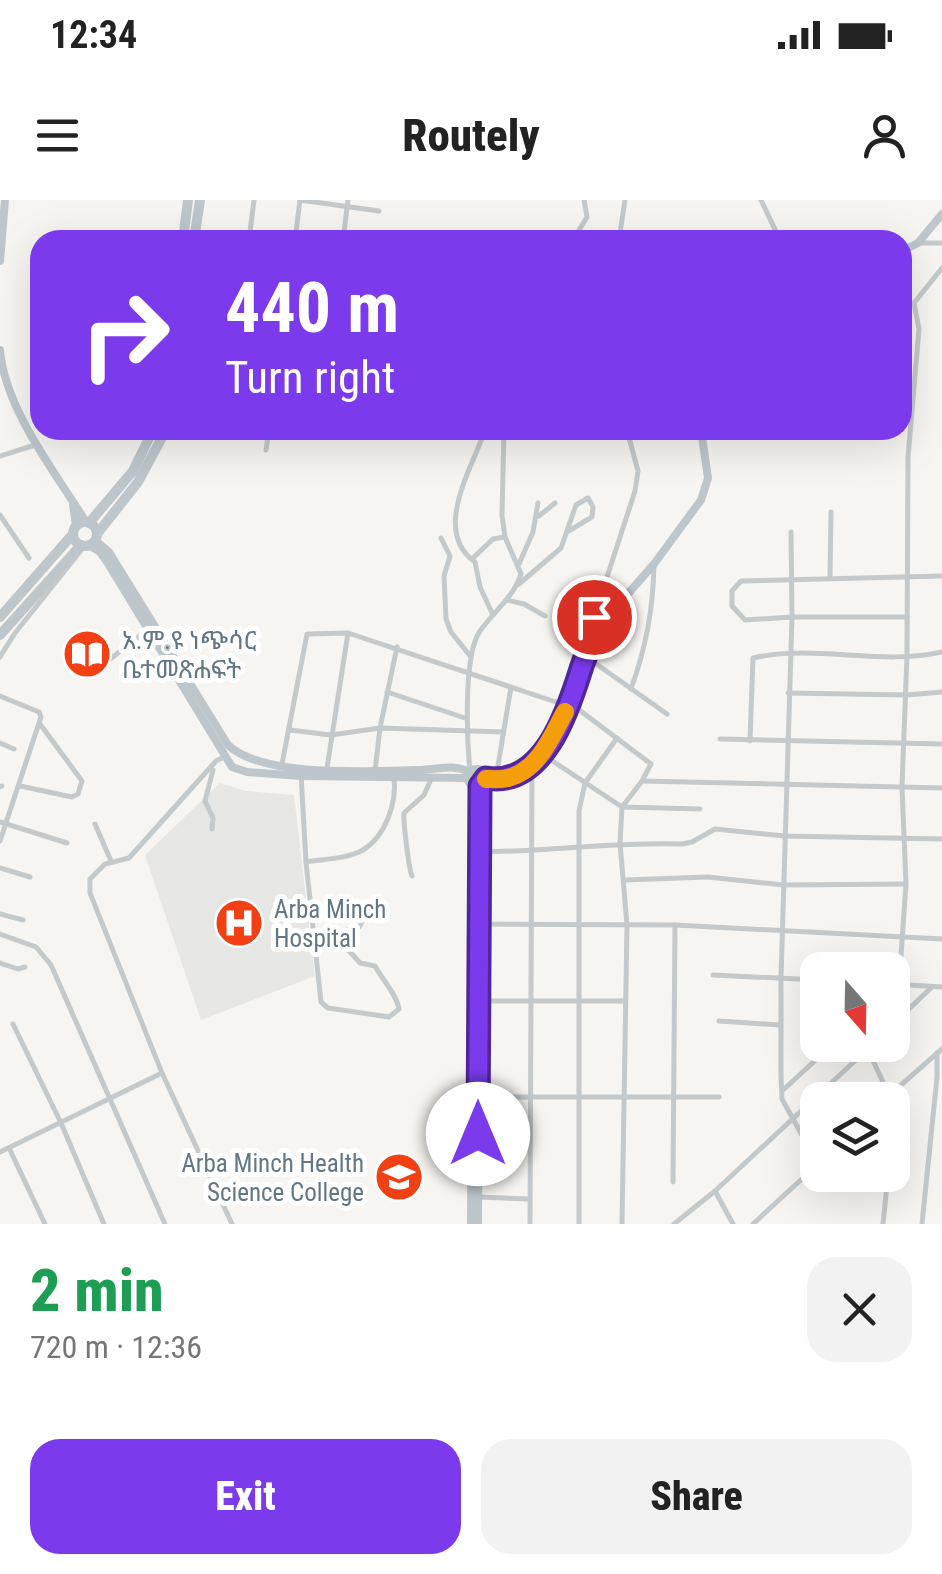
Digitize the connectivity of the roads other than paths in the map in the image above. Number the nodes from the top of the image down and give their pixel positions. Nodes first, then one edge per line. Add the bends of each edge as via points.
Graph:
1 (5, 200) edge
2 (188, 200) edge
3 (200, 200) edge
4 (254, 200) edge
5 (300, 200) edge
6 (584, 200) edge
7 (626, 200) edge
8 (761, 200) edge
9 (348, 204) edge
10 (380, 211) dead end
11 (942, 214) edge
12 (942, 227) edge
13 (184, 230) edge
14 (196, 230) edge
15 (250, 230) edge
16 (296, 230) edge
17 (344, 230) edge
18 (579, 230) edge
19 (621, 230) edge
20 (775, 230) edge
21 (929, 232) junction
22 (918, 243) junction
23 (942, 243) edge
24 (912, 246) edge
25 (0, 249) edge
26 (0, 261) edge
27 (942, 268) edge
28 (0, 350) edge
29 (912, 411) edge
30 (30, 429) edge
31 (35, 440) edge
32 (148, 440) edge
33 (161, 440) edge
34 (268, 440) edge
35 (481, 440) edge
36 (504, 440) edge
37 (630, 440) edge
38 (702, 440) edge
39 (910, 440) edge
40 (37, 444) junction
41 (266, 450) dead end
42 (0, 456) edge
43 (538, 503) dead end
44 (555, 503) dead end
45 (831, 512) dead end
46 (0, 515) edge
47 (537, 518) junction
48 (81, 526) junction
49 (567, 532) junction
50 (791, 532) dead end
51 (504, 537) junction
52 (441, 538) dead end
53 (89, 542) junction
54 (29, 558) dead end
55 (472, 559) junction
56 (518, 564) junction
57 (654, 564) junction
58 (830, 576) junction
59 (909, 576) junction
60 (942, 576) edge
61 (791, 578) junction
62 (514, 588) junction
63 (506, 600) junction
64 (493, 615) junction
65 (545, 616) dead end
66 (0, 617) edge
67 (792, 617) junction
68 (907, 617) junction
69 (147, 630) junction
70 (348, 633) junction
71 (0, 634) edge
72 (596, 636) junction
73 (397, 648) junction
74 (942, 652) edge
75 (789, 654) junction
76 (907, 655) junction
77 (585, 656) junction
78 (0, 657) edge
79 (108, 660) dead end
80 (472, 660) junction
81 (471, 672) junction
82 (512, 687) junction
83 (631, 689) junction
84 (386, 692) junction
85 (942, 692) edge
86 (788, 693) junction
87 (906, 695) junction
88 (0, 696) edge
89 (194, 696) junction
90 (569, 705) junction
91 (666, 714) dead end
92 (206, 716) junction
93 (465, 718) junction
94 (40, 724) junction
95 (380, 728) junction
96 (290, 730) junction
97 (466, 730) junction
98 (503, 732) junction
99 (331, 735) junction
100 (617, 738) junction
101 (720, 739) dead end
102 (788, 740) junction
103 (750, 741) junction
104 (0, 743) edge
105 (903, 744) junction
106 (942, 744) edge
107 (14, 748) dead end
108 (542, 754) junction
109 (226, 756) junction
110 (282, 764) junction
111 (532, 765) junction
112 (213, 766) junction
113 (327, 768) junction
114 (375, 771) junction
115 (301, 772) junction
116 (394, 777) junction
117 (432, 778) junction
118 (491, 778) junction
119 (472, 779) junction
120 (642, 782) junction
121 (585, 783) junction
122 (20, 786) junction
123 (787, 787) junction
124 (902, 788) junction
125 (942, 788) edge
126 (622, 806) junction
127 (700, 809) dead end
128 (2, 823) edge
129 (96, 824) dead end
130 (212, 829) dead end
131 (785, 836) junction
132 (904, 836) junction
133 (942, 838) edge
134 (0, 841) edge
135 (68, 842) dead end
136 (620, 842) junction
137 (579, 847) junction
138 (532, 851) junction
139 (478, 852) junction
140 (112, 861) junction
141 (306, 862) junction
142 (0, 868) edge
143 (412, 876) dead end
144 (30, 877) dead end
145 (624, 880) junction
146 (906, 884) junction
147 (784, 885) junction
148 (366, 912) dead end
149 (0, 914) edge
150 (23, 920) dead end
151 (475, 924) junction
152 (533, 925) junction
153 (580, 925) junction
154 (627, 925) junction
155 (675, 925) junction
156 (782, 929) junction
157 (0, 934) edge
158 (335, 935) junction
159 (314, 938) junction
160 (904, 938) junction
161 (942, 939) edge
162 (901, 952) edge
163 (0, 963) edge
164 (25, 967) dead end
165 (714, 975) dead end
166 (780, 978) junction
167 (800, 979) edge
168 (910, 986) edge
169 (932, 987) junction
170 (942, 987) edge
171 (478, 1001) junction
172 (580, 1001) junction
173 (626, 1001) junction
174 (531, 1002) junction
175 (910, 1008) edge
176 (719, 1022) dead end
177 (13, 1024) dead end
178 (780, 1025) junction
179 (939, 1051) edge
180 (814, 1062) edge
181 (854, 1062) edge
182 (162, 1073) junction
183 (904, 1082) edge
184 (782, 1091) junction
185 (478, 1097) junction
186 (626, 1097) junction
187 (672, 1097) junction
188 (111, 1098) junction
189 (581, 1098) junction
190 (719, 1098) dead end
191 (533, 1099) junction
192 (791, 1120) junction
193 (61, 1123) junction
194 (800, 1135) edge
195 (9, 1148) junction
196 (0, 1152) edge
197 (929, 1153) junction
198 (942, 1154) edge
199 (800, 1181) edge
200 (673, 1182) dead end
201 (715, 1190) junction
202 (886, 1192) edge
203 (478, 1197) junction
204 (530, 1198) junction
205 (45, 1224) edge
206 (104, 1224) edge
207 (165, 1224) edge
208 (232, 1224) edge
209 (474, 1224) edge
210 (530, 1224) edge
211 (579, 1224) edge
212 (622, 1224) edge
213 (674, 1224) edge
214 (732, 1224) edge
215 (753, 1224) edge
216 (883, 1224) edge
217 (922, 1224) edge

1 - 25 main road
2 - 13 highway
3 - 14 highway
4 - 15 street
5 - 9 street
5 - 16 street
6 - 18 street via 587,217
7 - 19 street
8 - 20 street
9 - 10 street
9 - 17 street
11 - 21 main road
12 - 21 main road
21 - 22 main road
22 - 23 street
22 - 24 main road
25 - 26 main road
27 - 29 street via 914,303 919,328
28 - 30 main road
31 - 40 main road
32 - 48 highway via 132,471
33 - 53 highway via 138,482
34 - 41 street
35 - 55 street via 458,503 458,536
36 - 51 street
37 - 72 street via 638,471 635,491 594,617
38 - 57 main road via 705,488
39 - 59 street
40 - 42 street
40 - 48 main road
43 - 47 street
44 - 47 street
45 - 58 street
46 - 54 street
47 - 56 street
48 - 53 highway
48 - 53 highway
48 - 66 highway
49 - 49 street via 576,505 588,498 592,516
49 - 62 street via 554,556
50 - 61 street
51 - 55 street
51 - 56 street
52 - 80 street via 449,552 446,620
53 - 69 main road
53 - 71 highway
53 - 78 street
53 - 89 main road via 109,552
55 - 64 street
56 - 62 street
57 - 72 main road
57 - 83 street via 646,648
58 - 59 street
58 - 61 street
59 - 60 street
59 - 68 street
61 - 67 street
61 - 67 street via 740,581 732,606 746,620
62 - 63 street
63 - 64 street
63 - 65 street
64 - 80 street via 476,637
67 - 68 street
67 - 75 street
68 - 76 street
69 - 79 street
69 - 89 main road
70 - 73 street
70 - 96 street via 308,634
70 - 99 street
72 - 77 main road
73 - 81 street
73 - 84 street
74 - 76 street
75 - 76 street
75 - 86 street
75 - 103 street via 753,658
76 - 87 street
77 - 83 street
77 - 90 main road
80 - 81 street
81 - 82 street
81 - 93 street
82 - 90 street
82 - 98 street
83 - 91 street
84 - 93 street
84 - 95 street
85 - 87 street
86 - 87 street
86 - 102 street
87 - 105 street
88 - 94 street via 39,712
89 - 92 main road
90 - 100 street
90 - 108 main road
92 - 109 main road
92 - 110 main road via 245,758
93 - 97 street
94 - 122 street
94 - 122 street via 82,787 72,797
95 - 97 street
95 - 99 street
95 - 114 street
96 - 99 street
96 - 110 street
97 - 98 street
97 - 119 street
98 - 118 street
99 - 113 street
100 - 120 street via 650,760
100 - 121 street
101 - 103 street
102 - 103 street
102 - 105 street
102 - 123 street
104 - 107 street
105 - 106 street
105 - 124 street
108 - 111 main road
108 - 121 street
109 - 112 street
109 - 115 main road via 232,768 247,772
110 - 115 main road
111 - 118 main road via 506,779
111 - 138 street
112 - 130 street via 205,801
112 - 140 street via 130,858
113 - 114 main road
113 - 115 main road
114 - 119 main road via 456,767
115 - 116 main road
115 - 141 street
116 - 117 main road
116 - 141 street via 396,796 368,846
117 - 119 main road
117 - 143 street via 404,813
118 - 119 main road
118 - 119 main road via 482,770
119 - 139 main road
119 - 151 main road
120 - 123 street
120 - 126 street
121 - 126 street
121 - 137 street
122 - 128 street
123 - 124 street
123 - 131 street
124 - 125 street
124 - 132 street
126 - 127 street
126 - 136 street
128 - 134 street
128 - 135 street
129 - 140 street
131 - 132 street
131 - 136 street via 715,829 682,844
131 - 147 street
132 - 133 street
132 - 146 street
136 - 137 street
136 - 145 street
137 - 138 street
137 - 153 street
138 - 139 street
138 - 152 street
139 - 151 main road
140 - 182 street via 90,879 90,893
141 - 159 street
142 - 144 street
145 - 147 street via 708,877
145 - 154 street
146 - 147 street
146 - 160 street
147 - 156 street
148 - 158 street via 359,927
149 - 150 street
151 - 152 street
151 - 171 main road
151 - 209 main road
152 - 153 street
152 - 174 street
153 - 154 street
153 - 172 street
154 - 155 street
154 - 173 street
155 - 156 street
155 - 187 street
156 - 160 street
156 - 166 street
157 - 188 street via 42,951
158 - 159 street
158 - 159 street via 360,963 375,966 397,1000 394,1014 324,1006
160 - 161 street
160 - 162 street
163 - 164 street
165 - 166 street
166 - 167 street
166 - 178 street
168 - 169 street
169 - 170 street
169 - 175 street
171 - 174 street
171 - 185 main road
172 - 173 street
172 - 174 street
172 - 189 street
173 - 186 street
174 - 191 street
176 - 178 street
177 - 193 street
178 - 184 street
179 - 183 street
179 - 197 street
180 - 184 street
181 - 192 street
182 - 188 street
182 - 208 street
184 - 192 street
185 - 191 street
185 - 203 main road
186 - 187 street
186 - 189 street
186 - 212 street
187 - 190 street
187 - 200 street
188 - 193 street
188 - 207 street
189 - 191 street
189 - 211 street
191 - 204 street
192 - 194 street
192 - 201 street
193 - 195 street
193 - 206 street
195 - 196 street
195 - 205 street
197 - 198 street
197 - 217 street
199 - 215 street
201 - 213 street
201 - 214 street
202 - 216 street
203 - 204 street
203 - 209 main road
204 - 210 street

